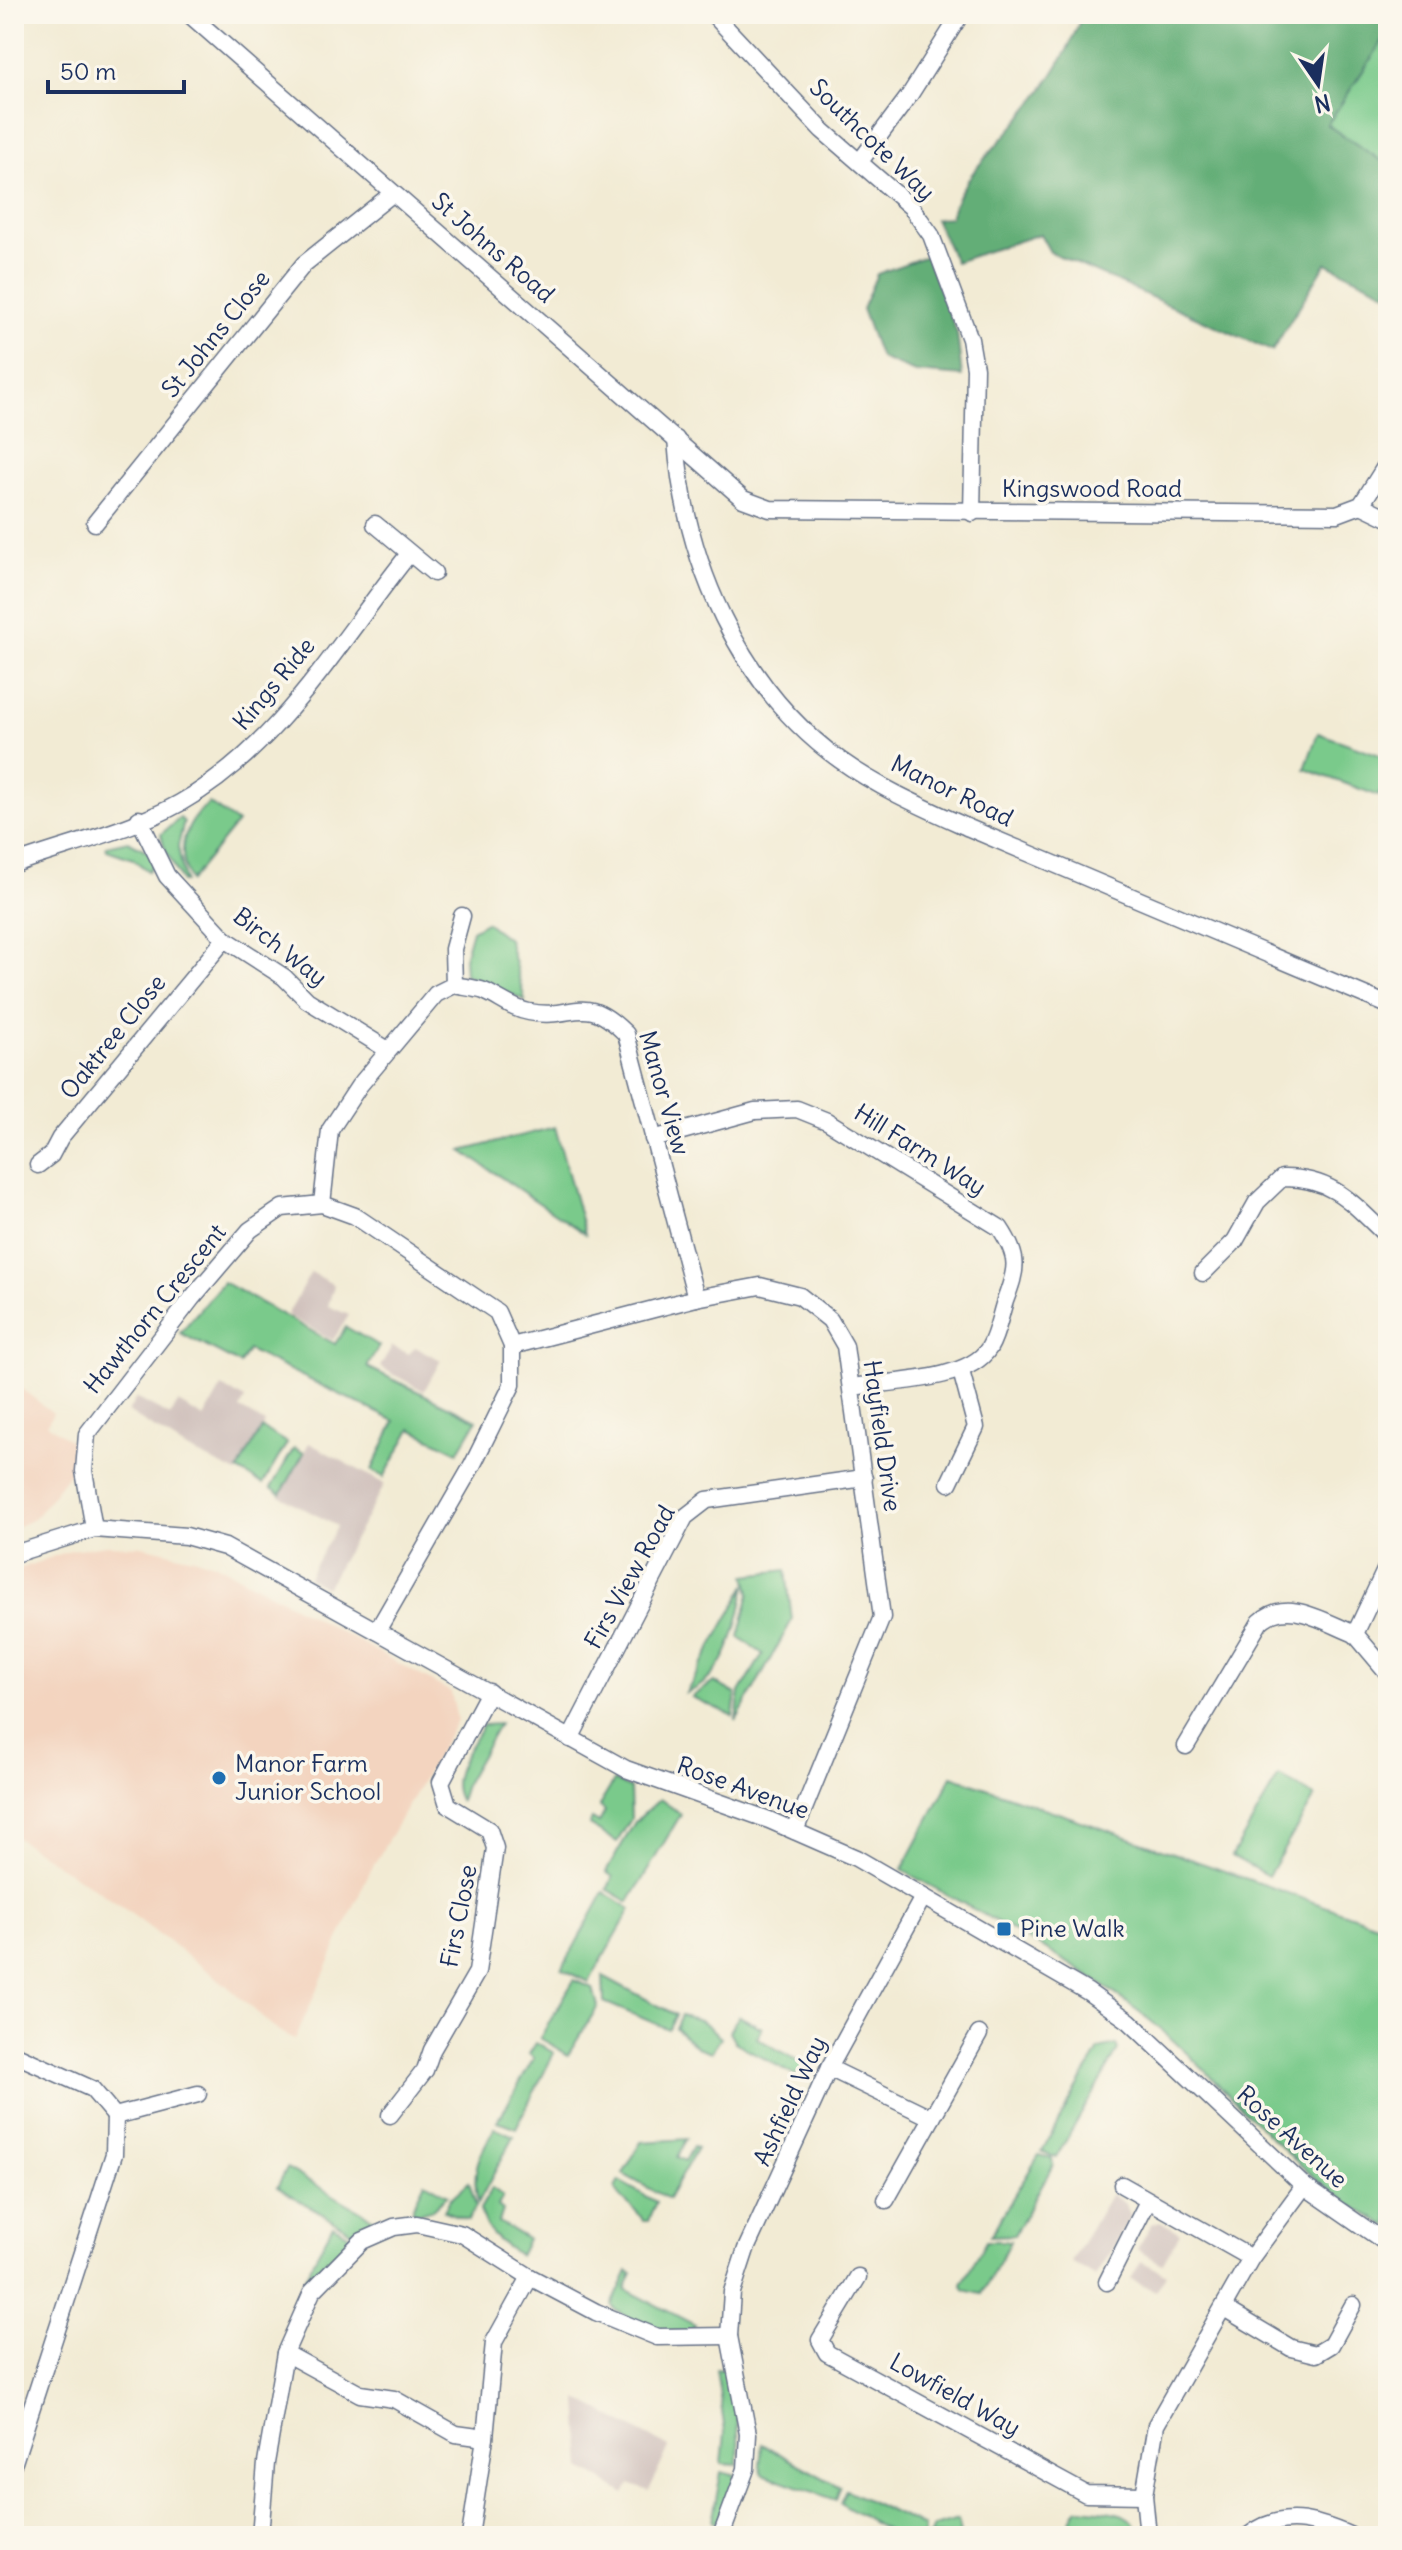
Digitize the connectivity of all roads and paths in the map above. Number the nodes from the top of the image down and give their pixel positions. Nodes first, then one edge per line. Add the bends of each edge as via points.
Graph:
1 (189, 14) edge
2 (713, 14) edge
3 (961, 14) edge
4 (861, 160) junction
5 (393, 193) junction
6 (676, 439) junction
7 (1388, 462) edge
8 (1361, 505) junction
9 (770, 509) joint
10 (972, 513) junction
11 (1388, 518) edge
12 (95, 523) dead end
13 (375, 524) dead end
14 (409, 554) junction
15 (434, 573) dead end
16 (139, 819) junction
17 (14, 864) edge
18 (462, 916) dead end
19 (225, 939) junction
20 (454, 985) junction
21 (1388, 1005) edge
22 (388, 1050) junction
23 (653, 1139) junction
24 (38, 1165) dead end
25 (322, 1204) junction
26 (1388, 1237) edge
27 (1203, 1273) dead end
28 (696, 1298) junction
29 (512, 1346) junction
30 (961, 1371) junction
31 (852, 1387) junction
32 (864, 1478) junction
33 (949, 1483) dead end
34 (94, 1529) junction
35 (14, 1554) edge
36 (1388, 1564) edge
37 (377, 1631) junction
38 (1355, 1634) junction
39 (1388, 1673) edge
40 (489, 1692) junction
41 (570, 1739) junction
42 (1186, 1746) dead end
43 (795, 1831) junction
44 (923, 1897) junction
45 (979, 2034) dead end
46 (14, 2054) edge
47 (829, 2068) junction
48 (198, 2094) dead end
49 (390, 2115) dead end
50 (115, 2116) junction
51 (932, 2118) junction
52 (1122, 2185) dead end
53 (1304, 2186) junction
54 (886, 2200) dead end
55 (1148, 2201) junction
56 (1388, 2244) edge
57 (1251, 2258) junction
58 (530, 2277) junction
59 (858, 2277) dead end
60 (1107, 2282) dead end
61 (1353, 2305) dead end
62 (1224, 2308) junction
63 (729, 2336) junction
64 (285, 2353) junction
65 (485, 2438) junction
66 (14, 2462) edge
67 (1144, 2495) junction
68 (260, 2536) edge
69 (470, 2536) edge
70 (721, 2536) edge
71 (1148, 2536) edge
72 (1248, 2536) edge
73 (1351, 2536) edge

1 - 5 street, St Johns Road
2 - 4 street, Southcote Way via 822,130
3 - 4 street
4 - 10 street, Southcote Way via 911,207 931,235 970,339 975,368
5 - 6 street, St Johns Road
5 - 12 street, St Johns Close via 304,264
6 - 9 street, St Johns Road via 743,499
6 - 21 street, Manor Road via 691,536 719,610 770,695 839,759 969,828
7 - 8 street
8 - 10 street, Kingswood Road via 1337,514
8 - 11 street
9 - 10 street, Kingswood Road
13 - 14 street
14 - 15 street
14 - 16 street, Kings Ride via 276,728 179,803
16 - 17 street, Kings Ride
16 - 19 street, Birch Way via 167,876
18 - 20 street via 453,949
19 - 22 street, Birch Way via 284,977 307,1000
19 - 24 street, Oaktree Close
20 - 22 street via 436,994
20 - 23 street, Manor View via 483,991 530,1013 584,1007 608,1016 626,1034
22 - 25 street via 330,1130
23 - 28 street, Manor View
23 - 30 street, Hill Farm Way via 755,1111 797,1109 827,1121 1000,1228 1013,1247 1016,1270 990,1347
25 - 29 street, Hawthorn Crescent via 355,1216 497,1312
25 - 34 street, Hawthorn Crescent via 282,1208 250,1230 87,1434 84,1471
26 - 27 street via 1345,1197 1311,1177 1282,1178 1257,1202 1235,1241
28 - 29 street, Hayfield Drive
28 - 31 street, Hayfield Drive via 760,1286 800,1296 830,1320 845,1346
29 - 37 street, Hawthorn Crescent via 512,1385
30 - 31 street
30 - 33 street via 976,1427
31 - 32 street, Hayfield Drive
32 - 41 street, Firs View Road via 707,1500 685,1517
32 - 43 street, Hayfield Drive via 882,1617
34 - 35 street, Rose Avenue
34 - 37 street, Rose Avenue via 186,1536 225,1547
36 - 38 street
37 - 40 street, Rose Avenue
38 - 39 street
38 - 42 street via 1288,1608 1271,1611
40 - 41 street, Rose Avenue
40 - 49 street, Firs Close via 441,1782 448,1805 489,1830 495,1848 477,1972 425,2070
41 - 43 street, Rose Avenue via 626,1769
43 - 44 street, Rose Avenue
44 - 47 street, Ashfield Way
44 - 53 street, Rose Avenue via 1129,2021
45 - 51 street
46 - 50 street via 92,2089
47 - 51 street
47 - 63 street, Ashfield Way via 746,2249 732,2292
48 - 50 street
50 - 66 street via 114,2154
51 - 54 street
52 - 55 street
53 - 56 street, Rose Avenue
53 - 57 street
55 - 57 street
55 - 60 street
57 - 62 street
58 - 63 street via 657,2337
58 - 64 street via 462,2234 417,2224 394,2227 362,2241 312,2292
58 - 65 street via 494,2342
59 - 67 street, Lowfield Way via 820,2340 827,2353 1086,2494
61 - 62 street via 1331,2345 1316,2354 1291,2348
62 - 67 street via 1156,2425
63 - 70 street, Ashfield Way via 748,2434 746,2469
64 - 65 street via 360,2394 394,2399 456,2434
64 - 68 street
65 - 69 street
67 - 71 street
72 - 73 street via 1262,2525 1288,2518 1320,2522

